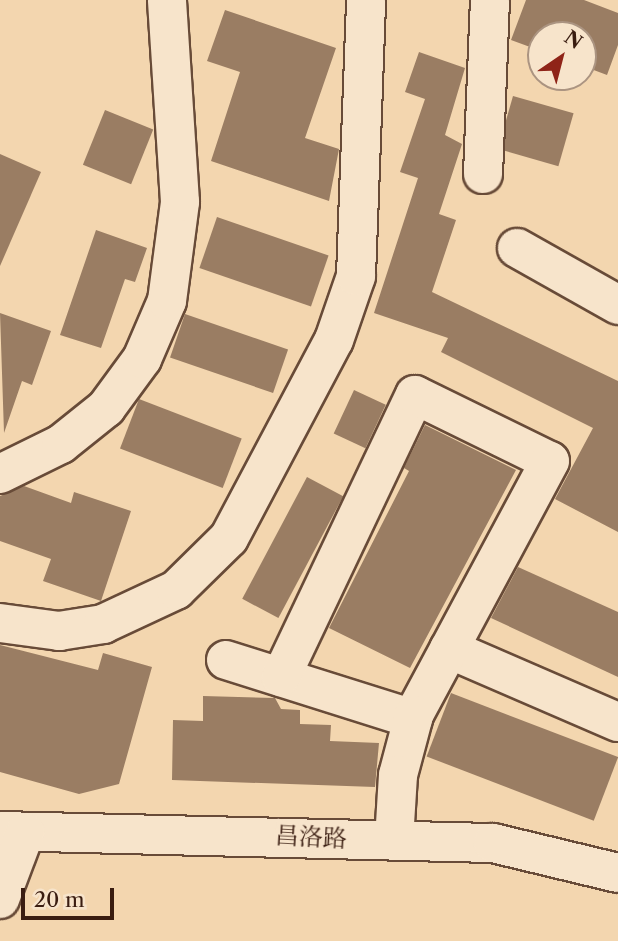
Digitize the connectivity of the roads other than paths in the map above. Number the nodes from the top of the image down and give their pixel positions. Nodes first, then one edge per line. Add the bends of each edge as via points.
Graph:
1 (167, 0) edge
2 (366, 0) edge
3 (490, 0) edge
4 (483, 174) dead end
5 (517, 248) dead end
6 (618, 305) edge
7 (0, 474) edge
8 (0, 623) edge
9 (449, 649) junction
10 (226, 660) dead end
11 (281, 677) junction
12 (413, 719) junction
13 (618, 722) edge
14 (13, 832) edge
15 (394, 841) junction
16 (618, 873) edge
17 (0, 900) edge

1 - 7 street via 180,202 167,301 142,359 106,408 61,444
2 - 8 street via 356,276 334,340 229,538 176,590 103,624 40,631
3 - 4 street
5 - 6 street
9 - 11 street via 550,461 415,395
9 - 12 street
9 - 13 street
10 - 11 street
11 - 12 street
12 - 15 street via 398,775
14 - 15 street, 昌洛路
14 - 17 street
15 - 16 street, 昌洛路 via 533,848

